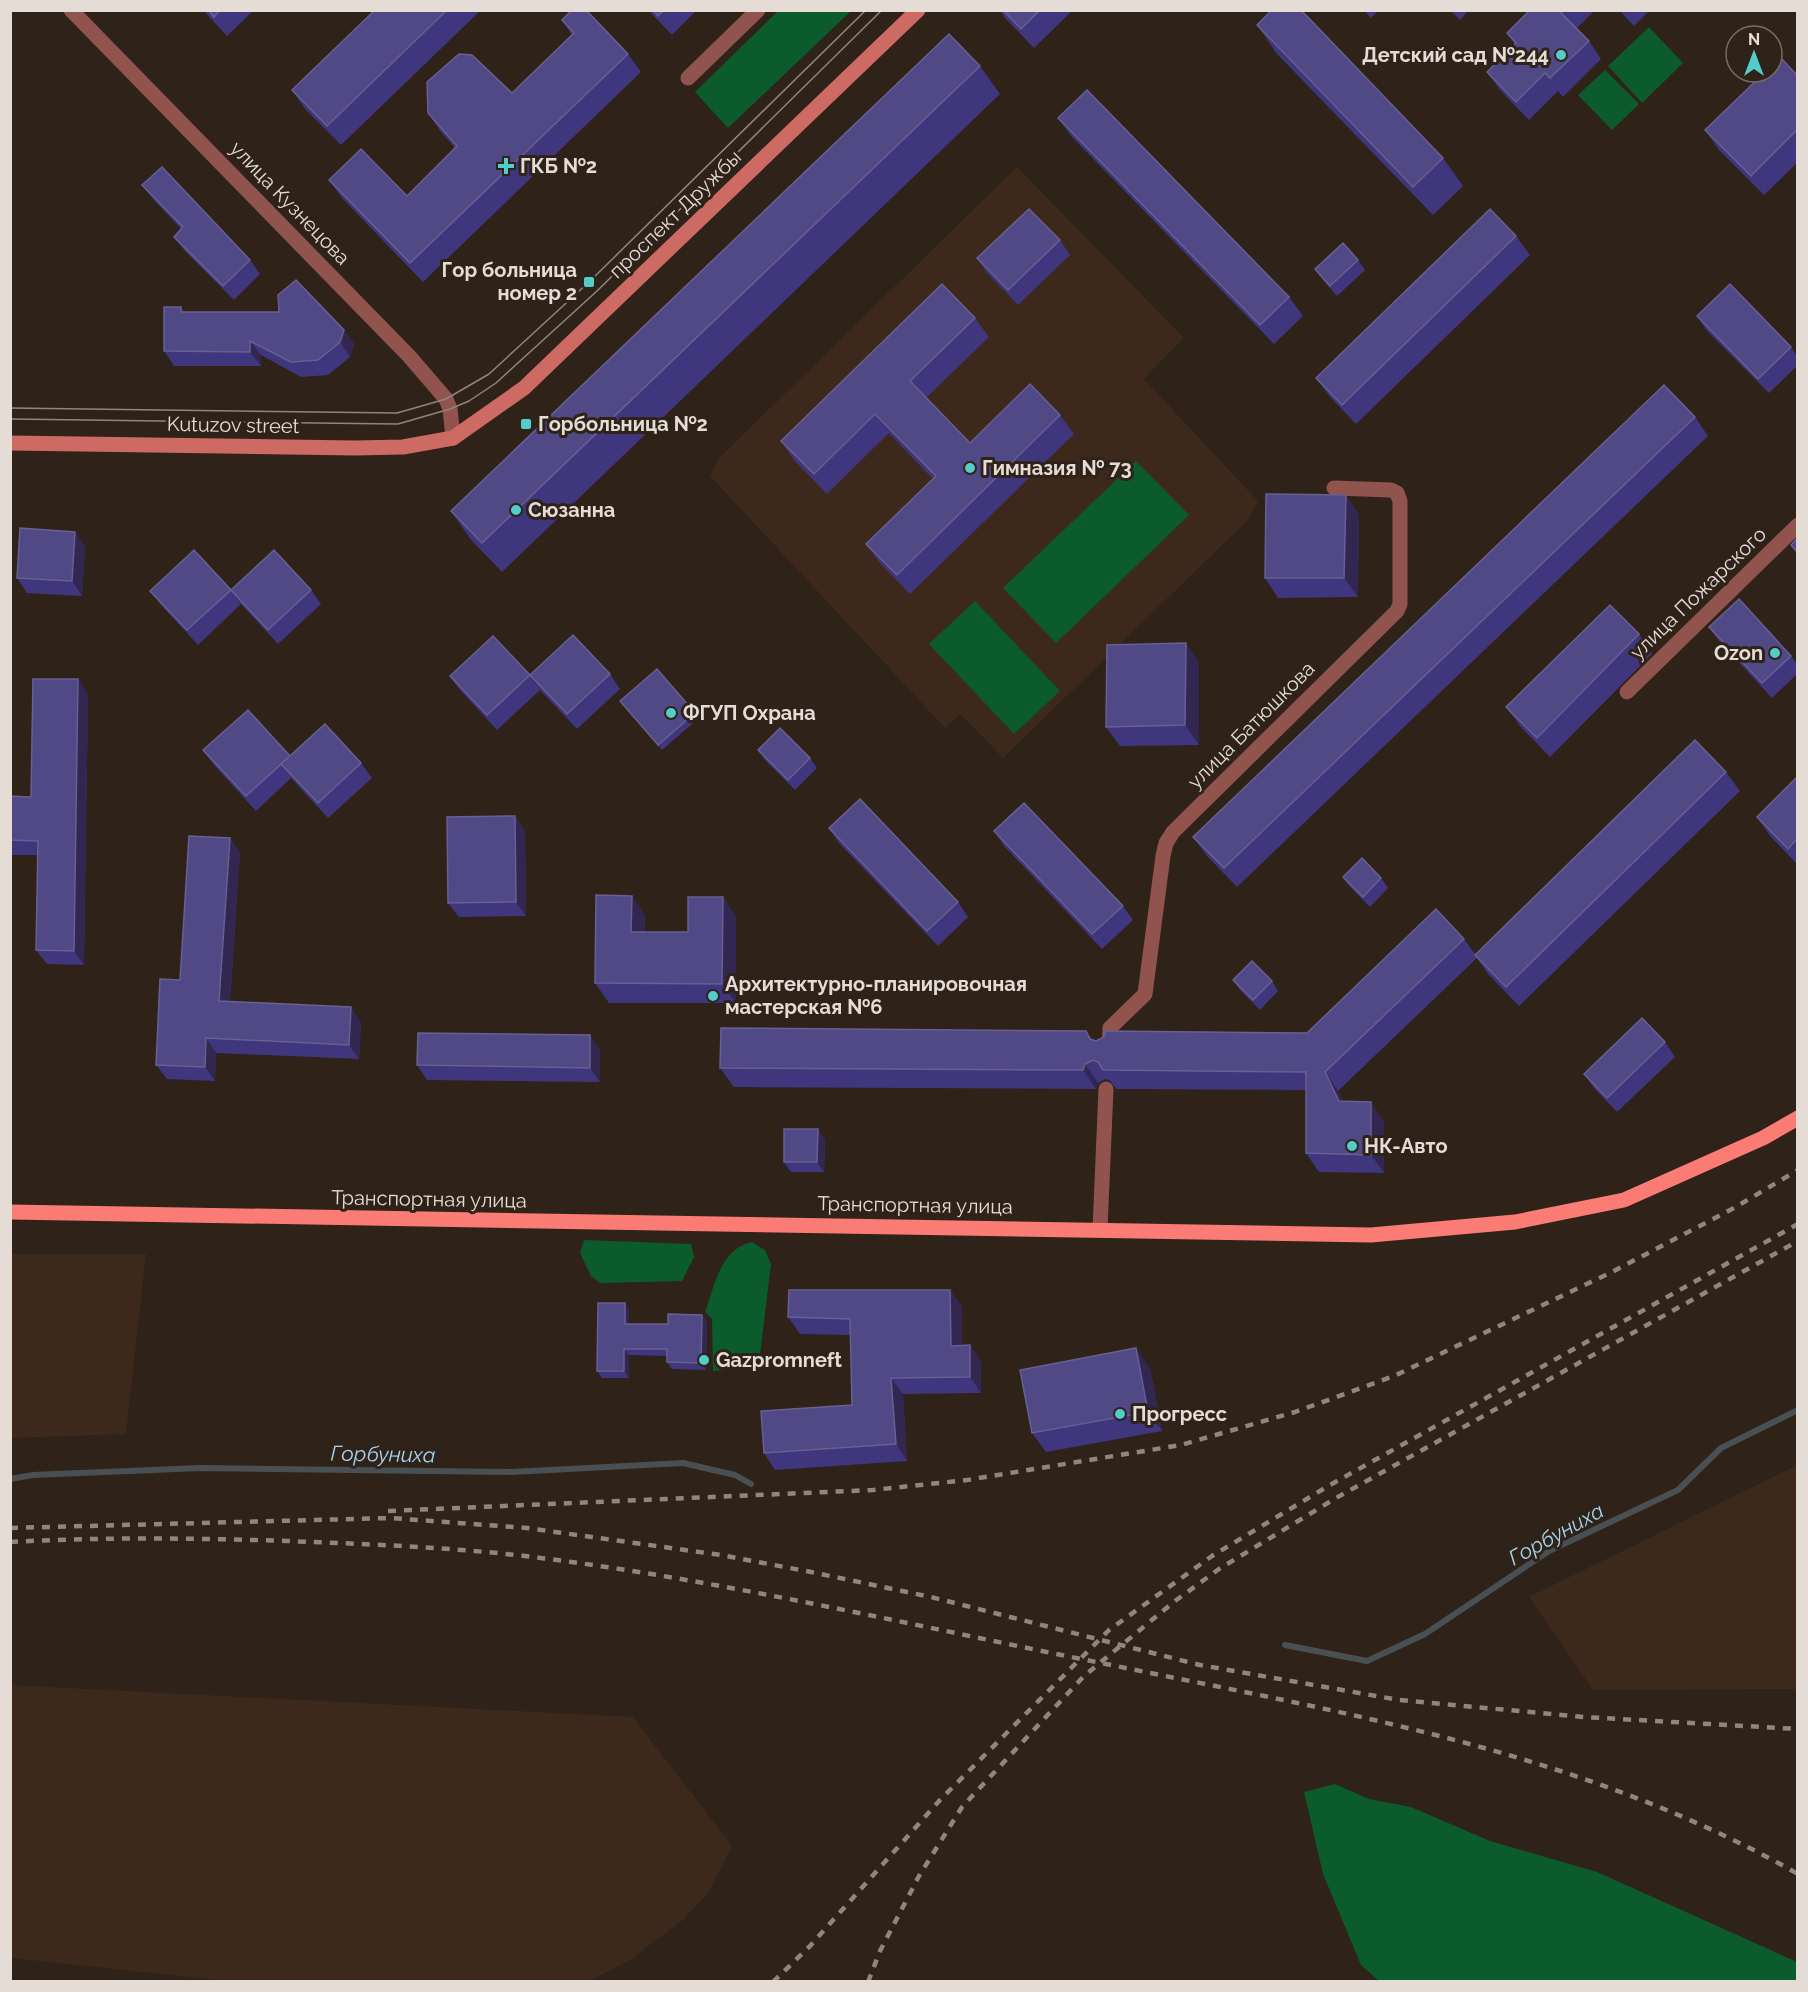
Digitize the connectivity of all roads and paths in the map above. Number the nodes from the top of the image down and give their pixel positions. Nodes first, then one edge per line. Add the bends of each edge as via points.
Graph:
1 (71, 10) edge
2 (758, 10) edge
3 (918, 10) edge
4 (688, 78) dead end
5 (453, 438) junction
6 (10, 443) edge
7 (1334, 488) dead end
8 (1797, 525) edge
9 (1627, 692) dead end
10 (1109, 1050) edge
11 (1106, 1089) edge
12 (1797, 1118) edge
13 (10, 1212) edge
14 (1100, 1229) junction

1 - 5 street, улица Кузнецова via 409,356 446,399
2 - 4 street
3 - 5 main road, проспект Дружбы via 524,388
5 - 6 main road, Kutuzov street via 403,447 355,448
7 - 10 street, улица Батюшкова via 1397,493 1400,604 1173,832 1163,856 1144,994 1110,1028
8 - 9 street, улица Пожарского
11 - 14 street
12 - 14 main road, Транспортная улица via 1763,1138 1624,1200 1515,1222 1371,1235
13 - 14 main road, Транспортная улица

